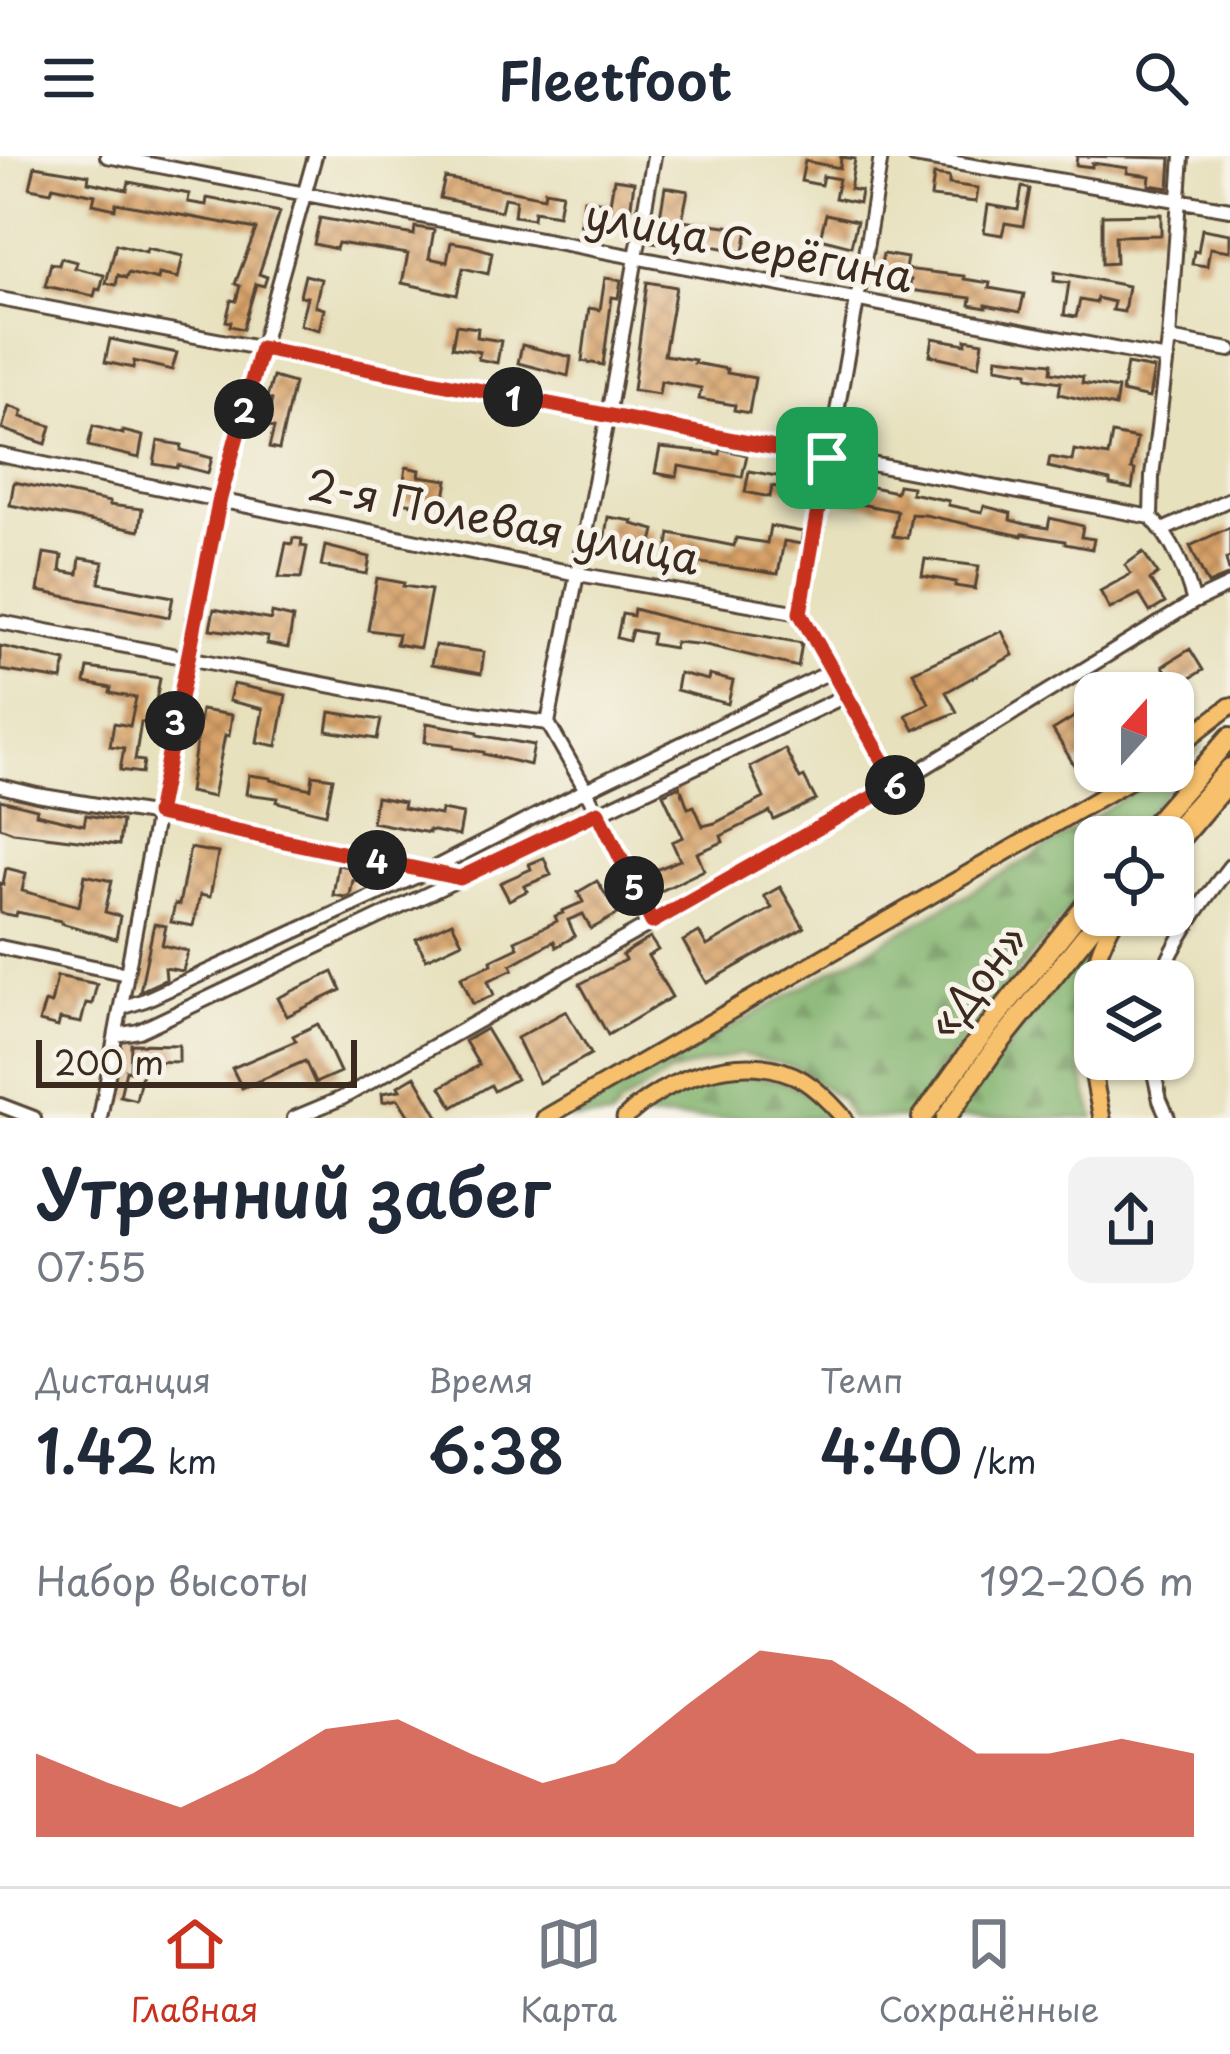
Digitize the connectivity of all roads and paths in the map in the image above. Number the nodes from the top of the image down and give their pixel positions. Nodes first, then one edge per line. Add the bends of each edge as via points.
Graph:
1 (107, 156) edge
2 (315, 156) edge
3 (654, 156) edge
4 (881, 156) edge
5 (914, 156) edge
6 (1182, 156) edge
7 (303, 194) junction
8 (1178, 201) junction
9 (1230, 209) edge
10 (636, 258) junction
11 (0, 299) edge
12 (859, 302) junction
13 (1169, 339) junction
14 (261, 348) junction
15 (1230, 350) edge
16 (1167, 359) junction
17 (608, 415) junction
18 (0, 455) edge
19 (827, 458) junction
20 (220, 498) junction
21 (1230, 500) edge
22 (1151, 518) junction
23 (1163, 530) junction
24 (578, 574) junction
25 (1230, 585) edge
26 (1194, 602) junction
27 (800, 613) junction
28 (0, 622) edge
29 (186, 658) junction
30 (832, 671) junction
31 (847, 695) junction
32 (1230, 706) edge
33 (548, 723) junction
34 (1194, 734) edge
35 (1230, 737) edge
36 (1230, 768) edge
37 (1230, 782) edge
38 (896, 784) junction
39 (0, 786) edge
40 (586, 790) junction
41 (1110, 792) edge
42 (598, 812) junction
43 (157, 814) junction
44 (1161, 816) edge
45 (1187, 816) edge
46 (1194, 824) edge
47 (1230, 866) edge
48 (428, 871) junction
49 (460, 878) junction
50 (1074, 919) edge
51 (652, 922) junction
52 (1085, 936) edge
53 (1107, 936) edge
54 (0, 947) edge
55 (1167, 960) edge
56 (127, 974) junction
57 (121, 1008) junction
58 (116, 1035) junction
59 (1155, 1080) edge
60 (0, 1105) edge
61 (34, 1118) edge
62 (100, 1118) edge
63 (294, 1118) edge
64 (545, 1118) edge
65 (625, 1118) edge
66 (844, 1118) edge
67 (922, 1118) edge
68 (946, 1118) edge
69 (1102, 1118) edge
70 (1168, 1118) edge

1 - 7 street, улица Серёгина
2 - 7 street
3 - 10 street
4 - 12 street
5 - 8 street
6 - 8 street
7 - 10 street, улица Серёгина
7 - 14 street
8 - 9 street
8 - 13 street
10 - 12 street, улица Серёгина
10 - 17 street
11 - 14 street
12 - 16 street, улица Серёгина
12 - 19 street
13 - 15 street
13 - 16 street
14 - 17 street
14 - 20 street
16 - 22 street
17 - 19 street
17 - 24 street
18 - 20 street, 2-я Полевая улица
19 - 22 street
19 - 27 street
20 - 24 street, 2-я Полевая улица
20 - 29 street
21 - 23 street
22 - 23 street
23 - 26 street
24 - 27 street, 2-я Полевая улица
24 - 33 street
25 - 26 street
26 - 38 street
27 - 30 street
28 - 29 street
29 - 33 street
29 - 43 street
30 - 31 street
30 - 40 street
31 - 38 street
31 - 42 street
32 - 34 main road
33 - 40 street
35 - 44 highway
36 - 45 highway
37 - 46 main road
38 - 51 street
39 - 43 street
40 - 42 street
40 - 48 street
41 - 64 main road
42 - 49 street
42 - 51 street
43 - 48 street
43 - 56 street
47 - 55 street
48 - 49 street
48 - 57 street
49 - 58 street
50 - 67 highway, «Дон»
51 - 63 street
52 - 68 highway, «Дон»
53 - 69 main road via 1089,995
54 - 56 street
56 - 57 street
57 - 58 street
58 - 62 street
59 - 70 street
60 - 61 street
65 - 66 main road via 695,1075 759,1067 793,1075

